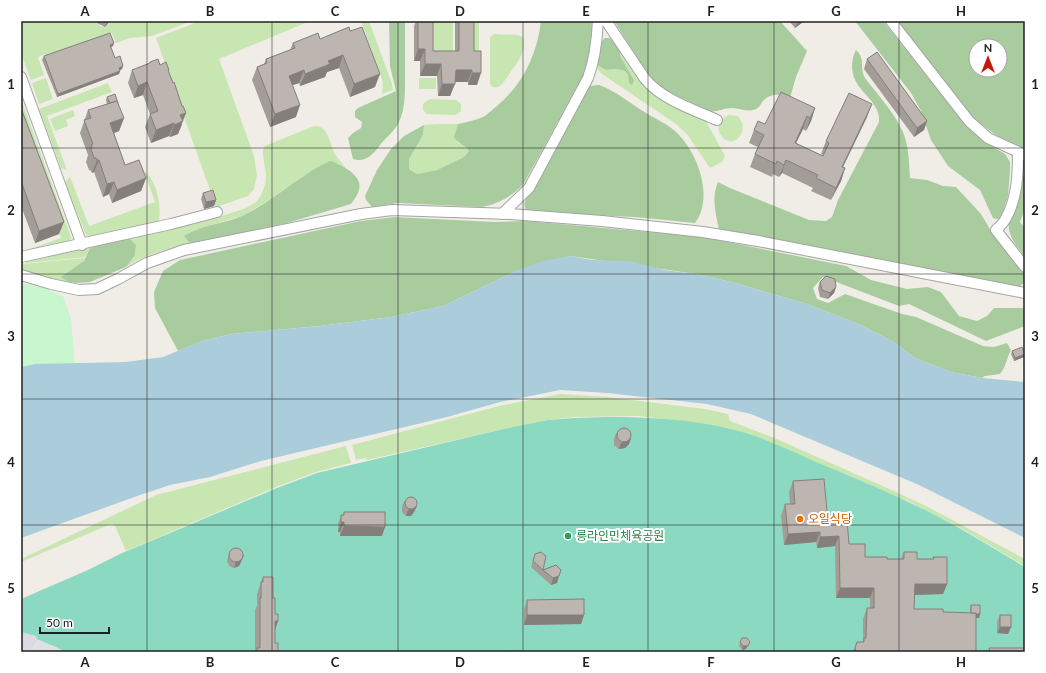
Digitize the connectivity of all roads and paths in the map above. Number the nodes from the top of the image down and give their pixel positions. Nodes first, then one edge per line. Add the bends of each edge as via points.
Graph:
1 (598, 21) edge
2 (606, 21) edge
3 (891, 21) edge
4 (21, 77) edge
5 (716, 120) dead end
6 (1021, 154) edge
7 (217, 212) dead end
8 (502, 214) junction
9 (82, 245) junction
10 (21, 257) edge
11 (1025, 267) edge
12 (21, 275) edge
13 (1025, 293) edge

1 - 8 street via 594,57 588,78 529,188
2 - 5 street via 652,87 661,94
3 - 6 street via 969,121 988,138
4 - 9 street
6 - 11 street via 1012,204 1006,219 996,230
7 - 9 street
8 - 12 street via 392,210 361,214 184,250 147,262 97,289 79,290
8 - 13 street via 703,232
9 - 10 street

